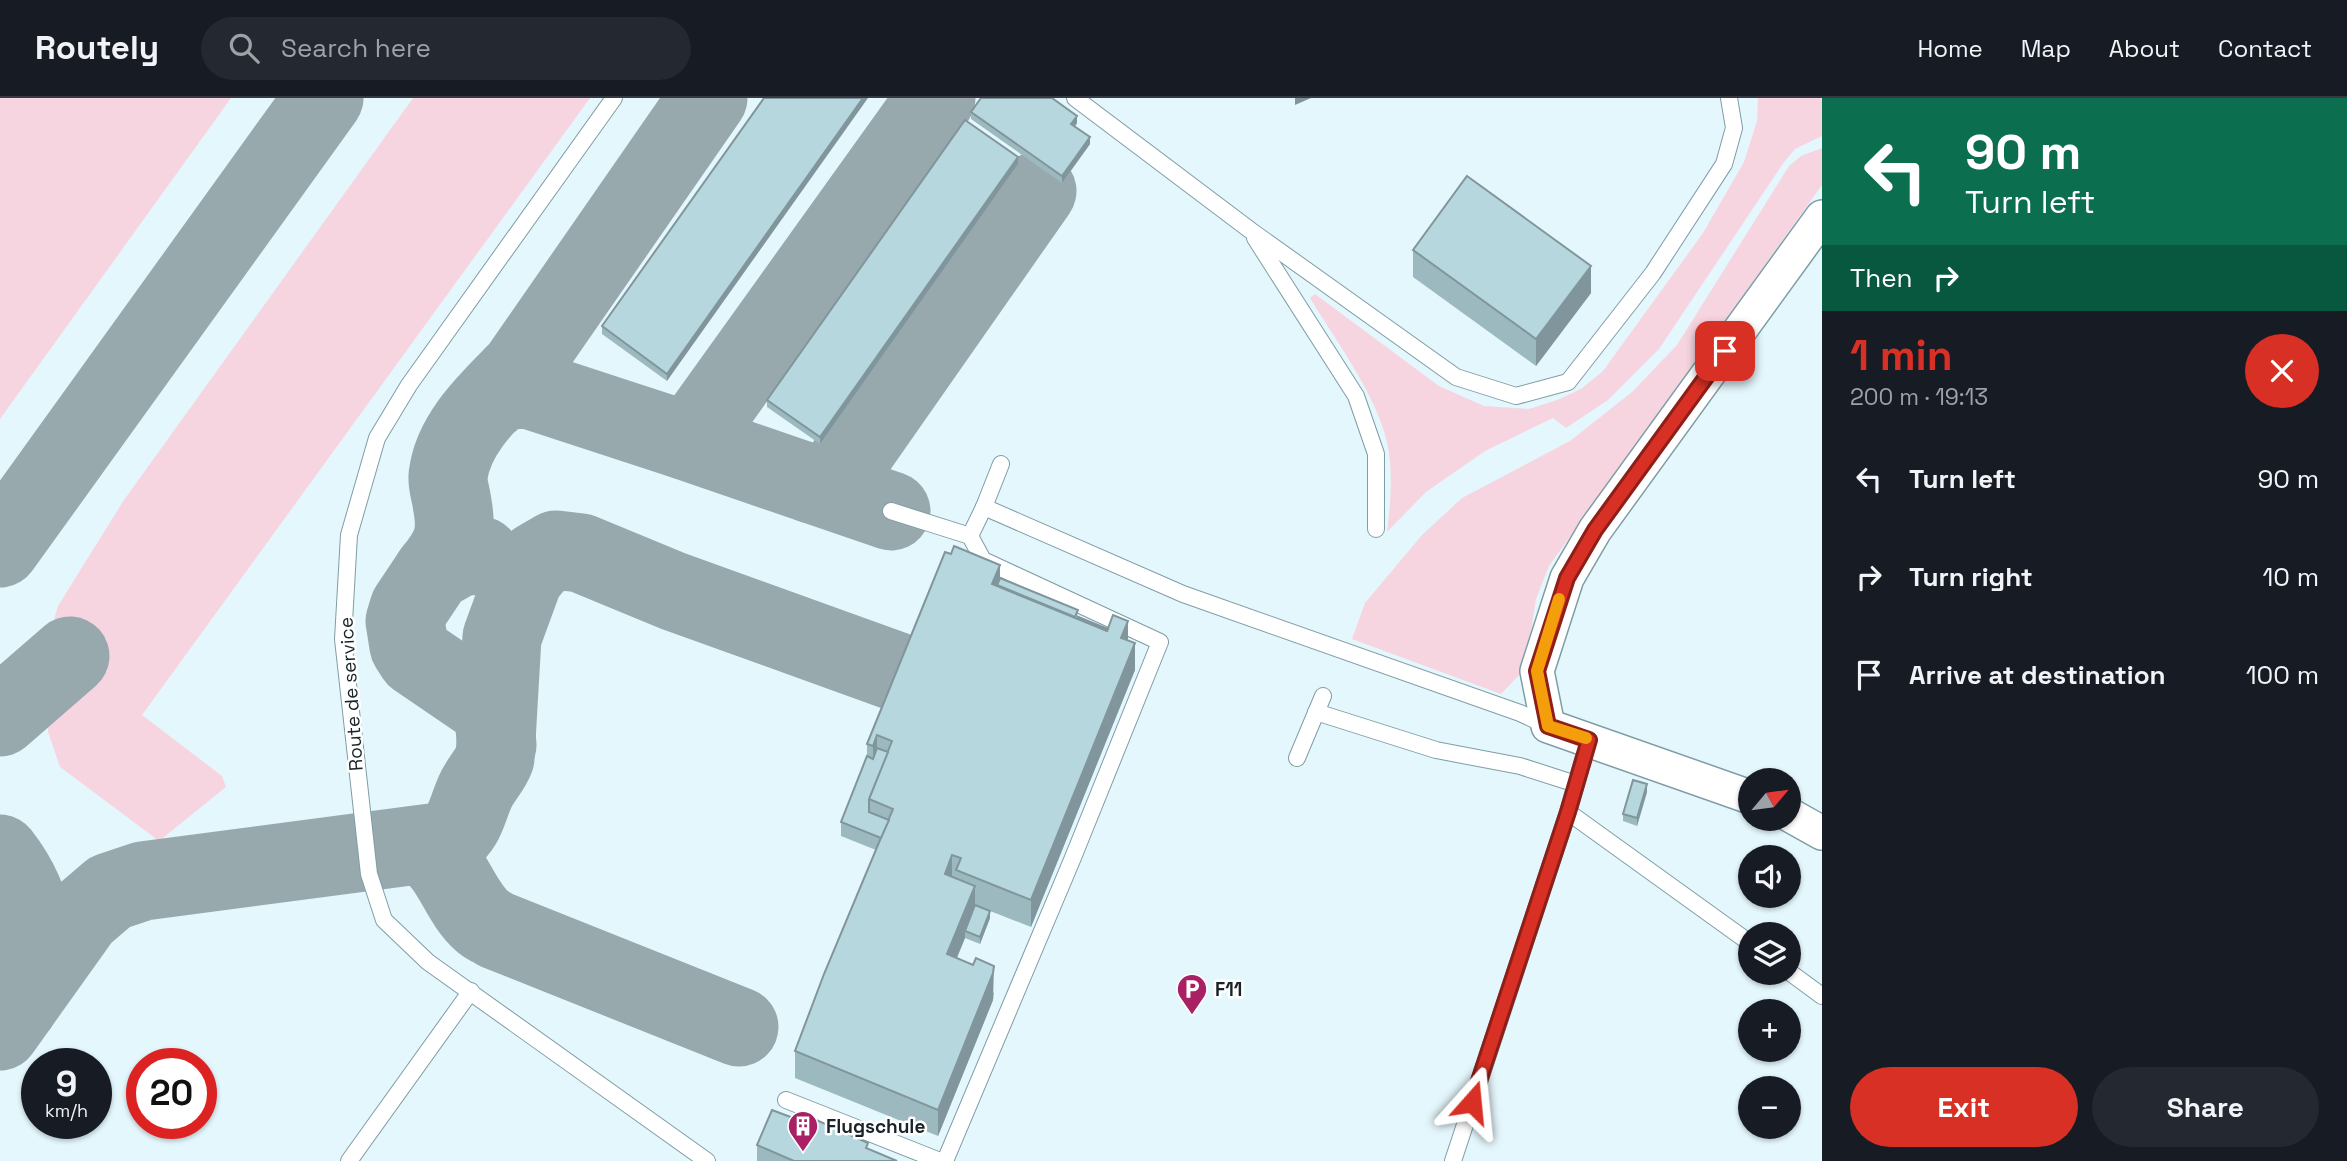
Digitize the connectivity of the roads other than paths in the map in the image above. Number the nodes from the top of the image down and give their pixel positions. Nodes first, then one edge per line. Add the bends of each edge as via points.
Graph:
1 (614, 98) edge
2 (1075, 98) edge
3 (1729, 98) edge
4 (1822, 217) edge
5 (1250, 230) junction
6 (1001, 464) dead end
7 (984, 507) junction
8 (891, 511) dead end
9 (1376, 529) dead end
10 (970, 536) junction
11 (1322, 696) dead end
12 (1316, 712) junction
13 (1548, 726) junction
14 (1589, 740) junction
15 (1297, 758) dead end
16 (1576, 784) junction
17 (1738, 793) edge
18 (1568, 812) junction
19 (1801, 821) edge
20 (1822, 833) edge
21 (1738, 934) edge
22 (1801, 981) edge
23 (471, 991) junction
24 (1822, 996) edge
25 (786, 1100) dead end
26 (349, 1161) edge
27 (707, 1161) edge
28 (943, 1161) edge
29 (1453, 1161) edge

1 - 23 lane, Route de service via 409,385 377,438 349,534 343,639 369,874 384,920 428,962
2 - 5 lane
3 - 5 lane via 1734,128 1724,164 1653,274 1568,382 1516,396 1456,377
4 - 13 street via 1595,530 1567,578 1537,671
5 - 9 lane via 1356,396 1376,454
6 - 7 lane
7 - 10 lane
7 - 13 lane via 1183,594
8 - 10 lane
10 - 28 lane via 983,560 1160,642
11 - 12 lane
12 - 15 lane
12 - 16 lane via 1436,750 1520,766
13 - 14 street
14 - 16 lane
14 - 17 street
16 - 18 lane
18 - 21 lane
18 - 29 lane
19 - 20 street
22 - 24 lane
23 - 26 lane
23 - 27 lane, Route de service
25 - 28 lane

